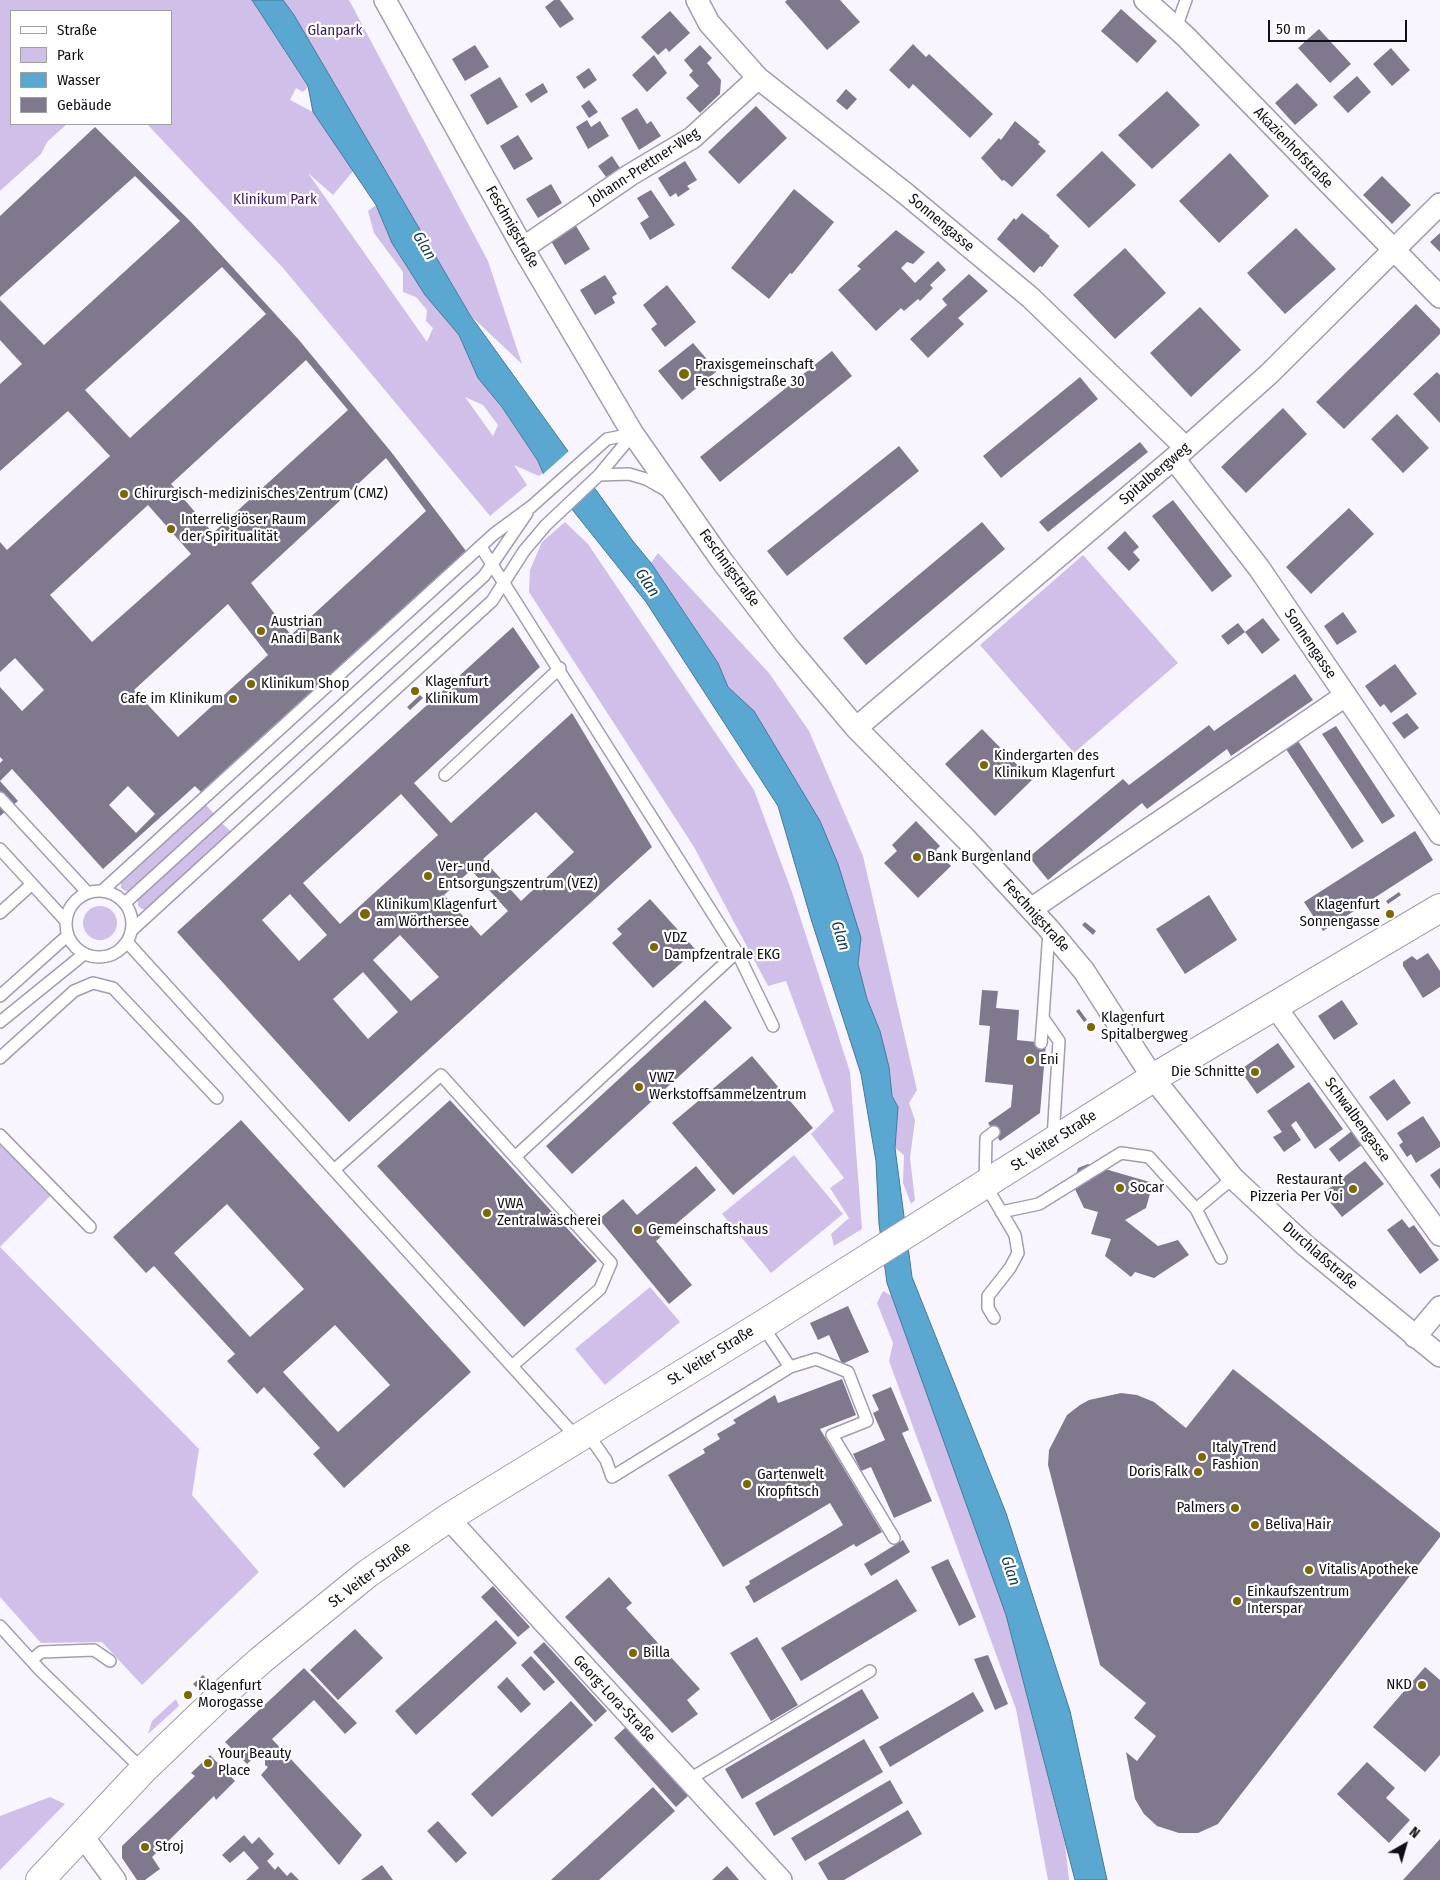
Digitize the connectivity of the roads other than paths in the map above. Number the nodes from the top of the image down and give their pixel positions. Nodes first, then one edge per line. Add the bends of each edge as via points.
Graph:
1 (385, 0) edge
2 (697, 0) edge
3 (1145, 0) edge
4 (1186, 0) edge
5 (1176, 28) junction
6 (758, 78) junction
7 (1440, 204) edge
8 (523, 248) junction
9 (1392, 250) junction
10 (1440, 297) edge
11 (633, 434) junction
12 (1180, 453) junction
13 (599, 475) junction
14 (678, 497) junction
15 (532, 506) junction
16 (481, 547) junction
17 (492, 564) junction
18 (504, 583) junction
19 (560, 668) junction
20 (1345, 696) junction
21 (856, 728) junction
22 (445, 774) dead end
23 (0, 798) edge
24 (1440, 834) edge
25 (0, 849) edge
26 (32, 884) junction
27 (102, 890) junction
28 (87, 892) junction
29 (125, 903) junction
30 (1440, 908) edge
31 (1031, 909) junction
32 (0, 913) edge
33 (65, 920) junction
34 (1049, 929) junction
35 (132, 930) junction
36 (67, 936) junction
37 (128, 942) junction
38 (737, 952) junction
39 (84, 954) junction
40 (0, 996) edge
41 (1274, 1005) junction
42 (1043, 1018) junction
43 (0, 1022) edge
44 (773, 1026) dead end
45 (1041, 1042) dead end
46 (0, 1058) edge
47 (1153, 1078) junction
48 (217, 1098) dead end
49 (994, 1132) dead end
50 (0, 1134) edge
51 (1052, 1141) junction
52 (515, 1157) junction
53 (334, 1170) junction
54 (1233, 1178) junction
55 (985, 1184) junction
56 (1196, 1209) junction
57 (1001, 1212) junction
58 (90, 1227) dead end
59 (1440, 1234) edge
60 (1221, 1258) dead end
61 (1440, 1307) edge
62 (994, 1318) dead end
63 (762, 1325) junction
64 (1415, 1337) junction
65 (1440, 1356) edge
66 (512, 1366) junction
67 (790, 1368) junction
68 (582, 1436) junction
69 (448, 1518) junction
70 (894, 1538) dead end
71 (2, 1633) edge
72 (32, 1660) junction
73 (110, 1661) dead end
74 (870, 1670) dead end
75 (143, 1770) junction
76 (688, 1780) junction
77 (82, 1835) junction
78 (40, 1880) edge
79 (115, 1880) edge
80 (780, 1880) edge

1 - 8 street, Feschnigstraße
2 - 6 street, Sonnengasse via 709,23
3 - 5 street, Akazienhofstraße
4 - 5 lane
5 - 9 street, Akazienhofstraße
6 - 8 street, Johann-Prettner-Weg via 692,138 630,175
6 - 12 street, Sonnengasse via 906,194 1031,298
7 - 9 street, Spitalbergweg
8 - 11 street, Feschnigstraße
9 - 10 street, Akazienhofstraße
9 - 12 street, Spitalbergweg via 1268,374
11 - 13 lane
11 - 14 street, Feschnigstraße
11 - 15 lane via 607,439
12 - 20 street, Sonnengasse
12 - 21 street, Spitalbergweg
13 - 14 lane via 629,474 646,479
13 - 18 lane via 546,525 524,551
14 - 21 street, Feschnigstraße via 782,640
15 - 16 lane
15 - 17 lane
16 - 17 lane
16 - 27 lane
17 - 18 lane
17 - 29 lane via 484,576
18 - 19 lane
18 - 35 lane via 492,601
19 - 22 lane
19 - 38 lane
20 - 24 street, Sonnengasse
20 - 31 street
21 - 31 street, Feschnigstraße
23 - 28 lane
25 - 26 lane
26 - 32 lane
26 - 33 lane
27 - 28 lane
27 - 29 lane via 115,894
28 - 33 lane via 76,899
29 - 35 lane via 131,915
30 - 41 main road, St. Veiter Straße
31 - 34 street, Feschnigstraße
33 - 36 lane
34 - 42 lane
34 - 47 street, Feschnigstraße via 1084,971
35 - 37 lane
36 - 39 lane
36 - 40 lane
37 - 39 lane via 114,954 100,958
37 - 53 lane
38 - 44 lane
38 - 52 lane
39 - 43 lane
41 - 47 main road, St. Veiter Straße
41 - 59 street, Schwalbengasse
42 - 45 lane
42 - 51 lane via 1059,1040
46 - 48 lane via 74,991 93,983 113,988
47 - 51 main road, St. Veiter Straße
47 - 54 street, Durchlaßstraße
49 - 55 lane via 986,1138
50 - 58 lane
51 - 55 main road, St. Veiter Straße
52 - 53 lane via 440,1075
52 - 66 lane via 611,1263 600,1289
53 - 66 lane
54 - 56 lane
54 - 64 street, Durchlaßstraße via 1306,1246
55 - 57 lane
55 - 63 main road, St. Veiter Straße
56 - 57 lane via 1149,1157 1122,1152 1039,1204
56 - 60 lane
57 - 62 lane via 1015,1234 1018,1253 988,1296 988,1308
61 - 64 street
63 - 67 lane
63 - 68 main road, St. Veiter Straße
64 - 65 street, Durchlaßstraße
66 - 68 lane
67 - 68 lane via 612,1477 606,1460
67 - 70 lane via 816,1359 848,1372 867,1421 832,1435
68 - 69 main road, St. Veiter Straße
69 - 75 main road, St. Veiter Straße via 367,1574 268,1654
69 - 76 street, Georg-Lora-Straße
71 - 72 lane
72 - 73 lane via 41,1652 94,1650
72 - 75 lane
74 - 76 lane
75 - 77 main road, St. Veiter Straße
76 - 80 street, Georg-Lora-Straße
77 - 78 main road, St. Veiter Straße
77 - 79 street

